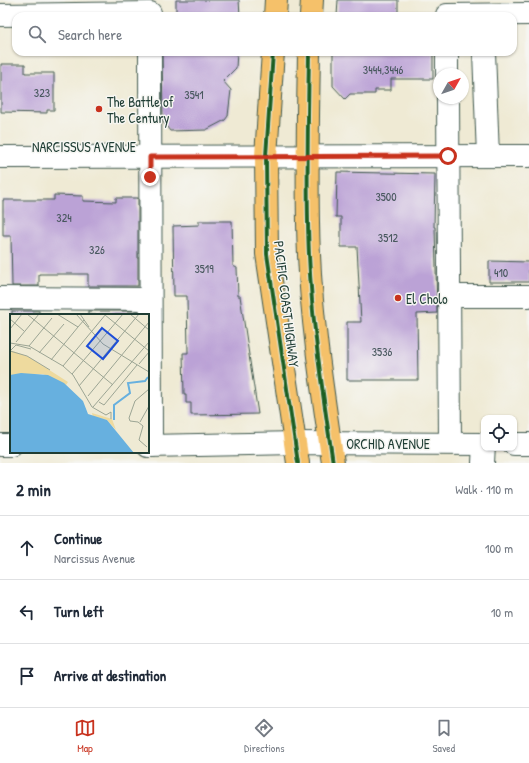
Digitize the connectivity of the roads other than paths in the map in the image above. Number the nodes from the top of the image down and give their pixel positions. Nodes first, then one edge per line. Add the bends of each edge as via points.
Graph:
1 (276, 0) edge
2 (312, 0) edge
3 (150, 10) edge
4 (447, 10) edge
5 (90, 12) edge
6 (275, 12) edge
7 (311, 12) edge
8 (461, 12) edge
9 (517, 14) edge
10 (529, 14) edge
11 (0, 15) edge
12 (12, 15) edge
13 (150, 56) edge
14 (273, 56) edge
15 (309, 56) edge
16 (447, 56) edge
17 (484, 56) edge
18 (447, 68) edge
19 (448, 104) edge
20 (266, 156) junction
21 (307, 156) junction
22 (448, 156) junction
23 (488, 156) junction
24 (529, 156) edge
25 (150, 157) junction
26 (0, 158) edge
27 (449, 296) junction
28 (529, 296) edge
29 (0, 298) edge
30 (150, 299) junction
31 (450, 443) junction
32 (481, 444) edge
33 (517, 444) edge
34 (529, 444) edge
35 (150, 446) edge
36 (484, 451) edge
37 (297, 453) edge
38 (332, 453) edge
39 (180, 454) edge
40 (483, 463) edge

1 - 6 highway
2 - 7 highway
3 - 5 street
4 - 8 street
9 - 10 street
11 - 12 street
13 - 25 street
14 - 20 highway, PACIFIC COAST HIGHWAY
15 - 21 highway, PACIFIC COAST HIGHWAY
16 - 18 street
17 - 23 street
19 - 22 street
20 - 21 street, NARCISSUS AVENUE
20 - 25 street, NARCISSUS AVENUE
20 - 37 highway, PACIFIC COAST HIGHWAY via 267,254
21 - 22 street, NARCISSUS AVENUE
21 - 38 highway, PACIFIC COAST HIGHWAY via 308,255 312,304
22 - 23 street, NARCISSUS AVENUE
22 - 27 street
23 - 24 street, NARCISSUS AVENUE
25 - 26 street, NARCISSUS AVENUE
25 - 30 street
27 - 28 street
27 - 31 street
29 - 30 street
30 - 35 street
31 - 32 street, ORCHID AVENUE
31 - 38 street, ORCHID AVENUE
33 - 34 street
35 - 39 street, ORCHID AVENUE
36 - 40 street
37 - 38 street, ORCHID AVENUE
37 - 39 street, ORCHID AVENUE

